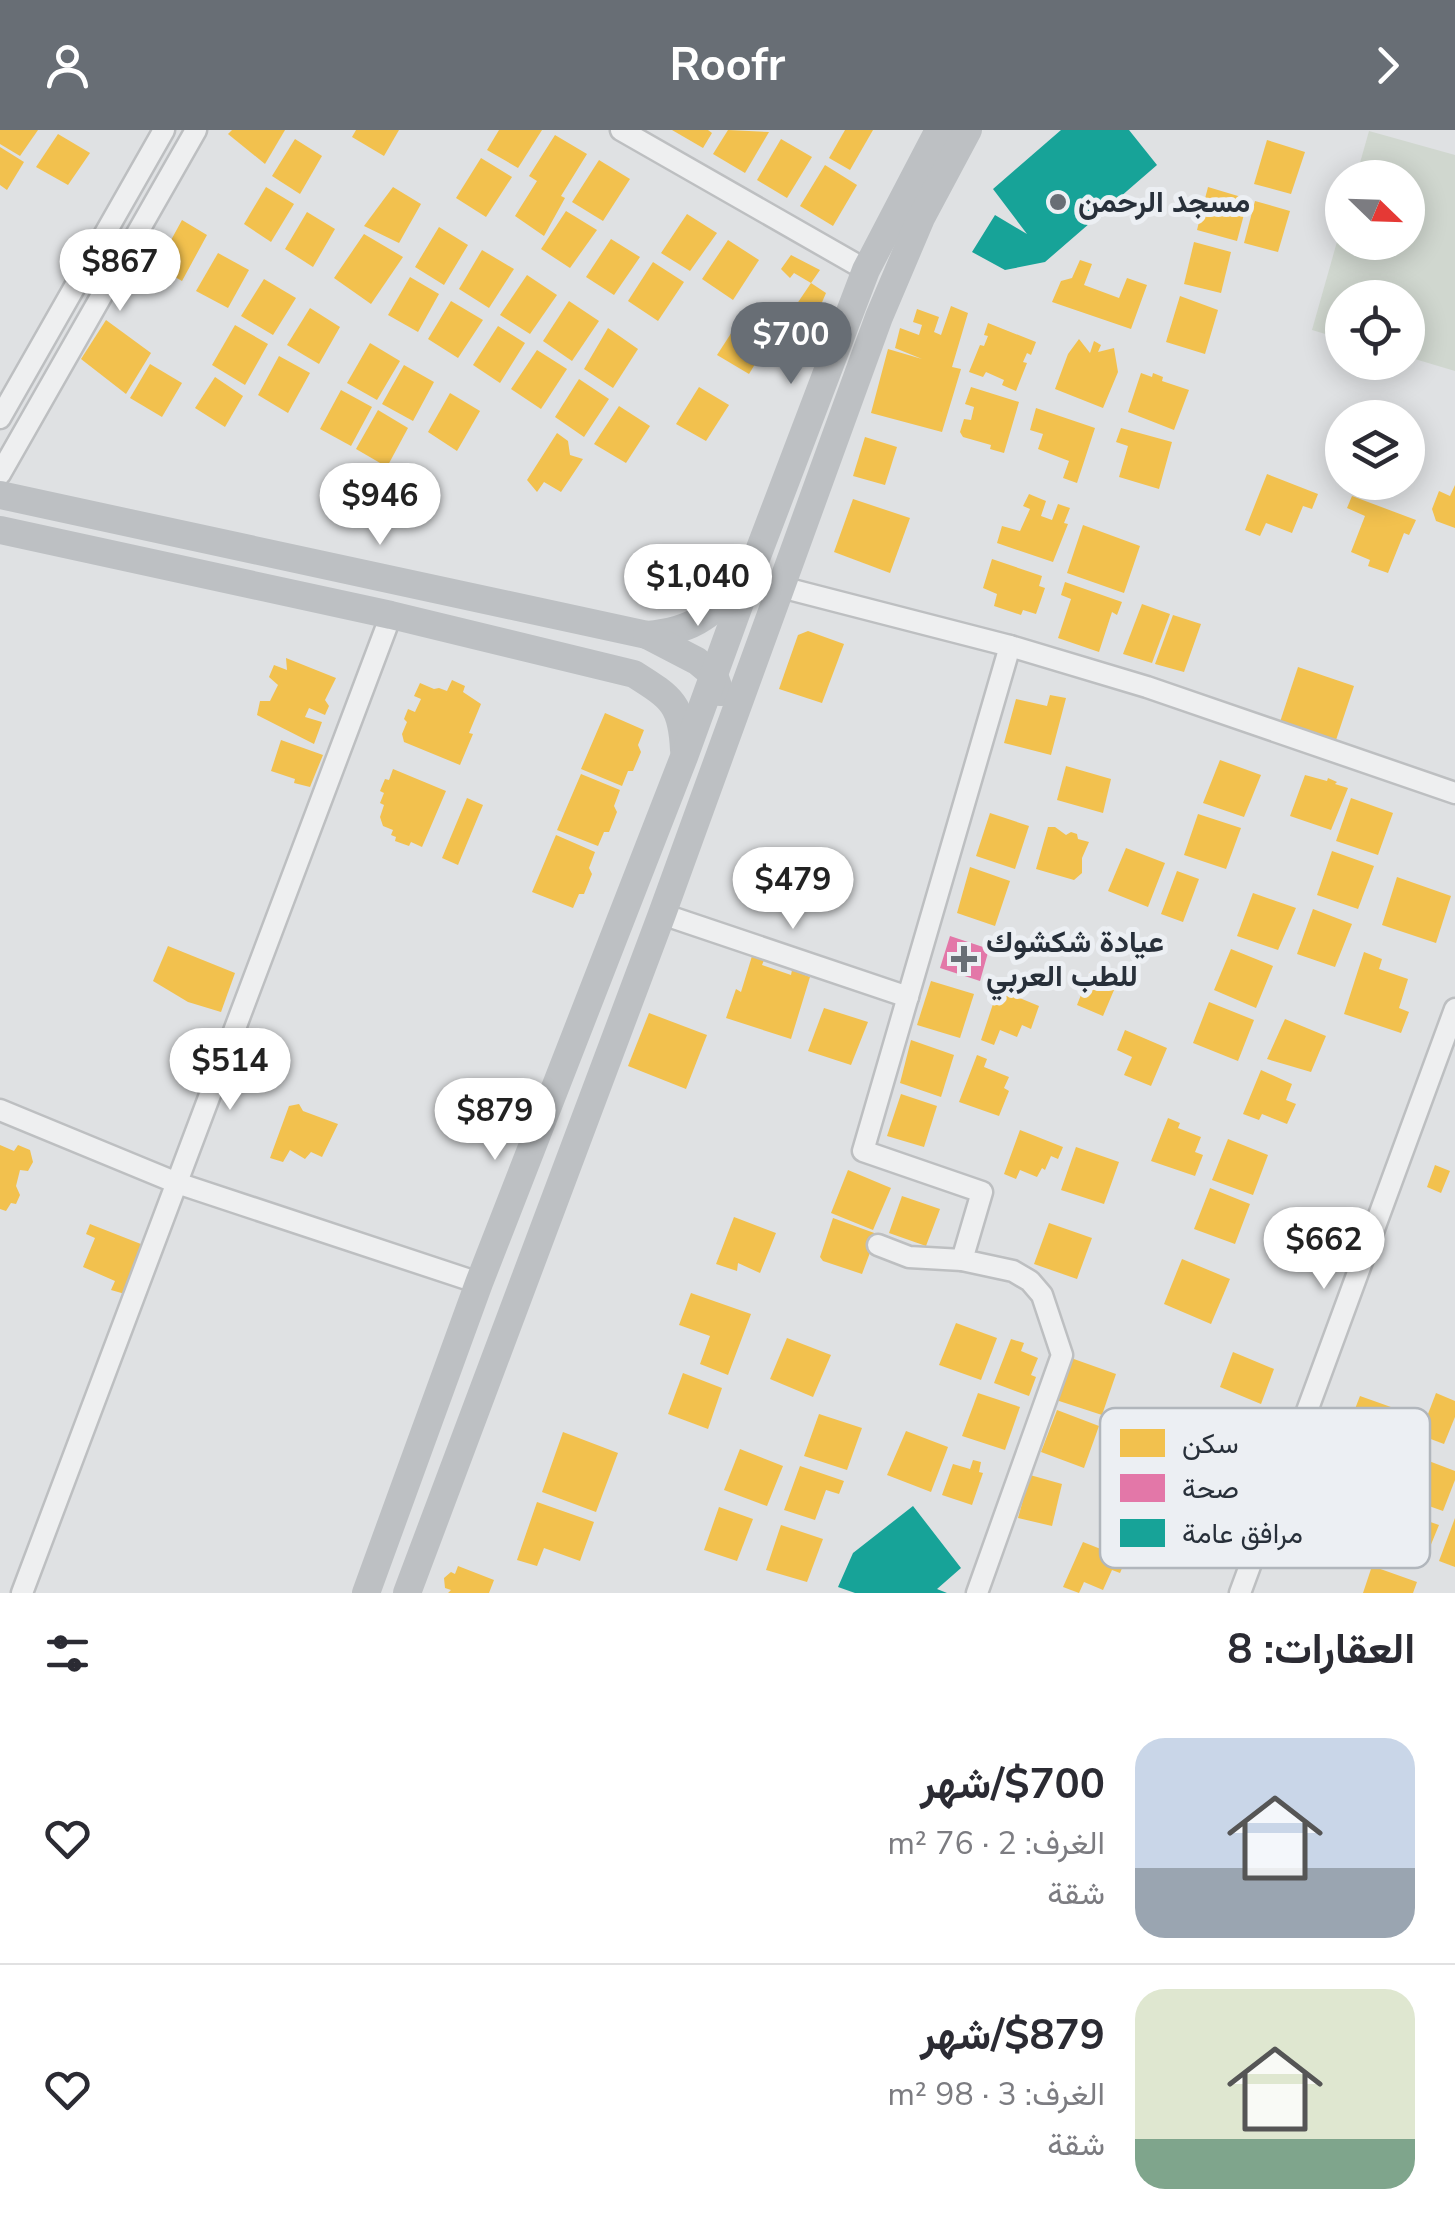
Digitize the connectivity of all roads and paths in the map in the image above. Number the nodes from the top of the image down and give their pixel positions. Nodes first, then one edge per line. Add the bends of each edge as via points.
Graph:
1 (164, 130) edge
2 (196, 130) edge
3 (621, 130) edge
4 (939, 130) edge
5 (968, 130) edge
6 (866, 270) junction
7 (0, 418) edge
8 (0, 474) edge
9 (0, 496) edge
10 (0, 530) edge
11 (754, 564) junction
12 (330, 566) junction
13 (781, 587) junction
14 (322, 600) junction
15 (391, 615) junction
16 (647, 635) junction
17 (1010, 646) junction
18 (756, 656) junction
19 (634, 674) junction
20 (714, 675) junction
21 (732, 721) junction
22 (684, 757) junction
23 (1455, 793) edge
24 (662, 914) junction
25 (908, 998) junction
26 (1455, 1009) edge
27 (562, 1071) junction
28 (598, 1084) junction
29 (0, 1110) edge
30 (177, 1183) junction
31 (878, 1245) dead end
32 (962, 1260) junction
33 (479, 1283) junction
34 (1308, 1408) edge
35 (1249, 1568) edge
36 (22, 1593) edge
37 (366, 1593) edge
38 (408, 1593) edge
39 (977, 1593) edge
40 (1240, 1593) edge

1 - 7 street
2 - 8 street
3 - 6 street
4 - 6 street
5 - 13 street via 879,317
6 - 11 street
9 - 12 street
10 - 14 street
11 - 16 street via 704,619
11 - 20 street
12 - 14 street
12 - 16 street
13 - 17 street
13 - 18 street
14 - 15 street
15 - 19 street
15 - 30 street
16 - 20 street
17 - 23 street
17 - 25 street
18 - 20 street
18 - 21 street
19 - 20 street
19 - 22 street via 676,705
20 - 21 street
20 - 22 street
21 - 24 street
22 - 27 street
24 - 25 street
24 - 28 street
25 - 32 street via 863,1151 982,1192
26 - 34 street
27 - 28 street
27 - 33 street
28 - 38 street
29 - 30 street
30 - 33 street
30 - 36 street
31 - 32 street via 909,1257
32 - 39 street via 1030,1280 1042,1295 1062,1355
33 - 37 street
35 - 40 street

